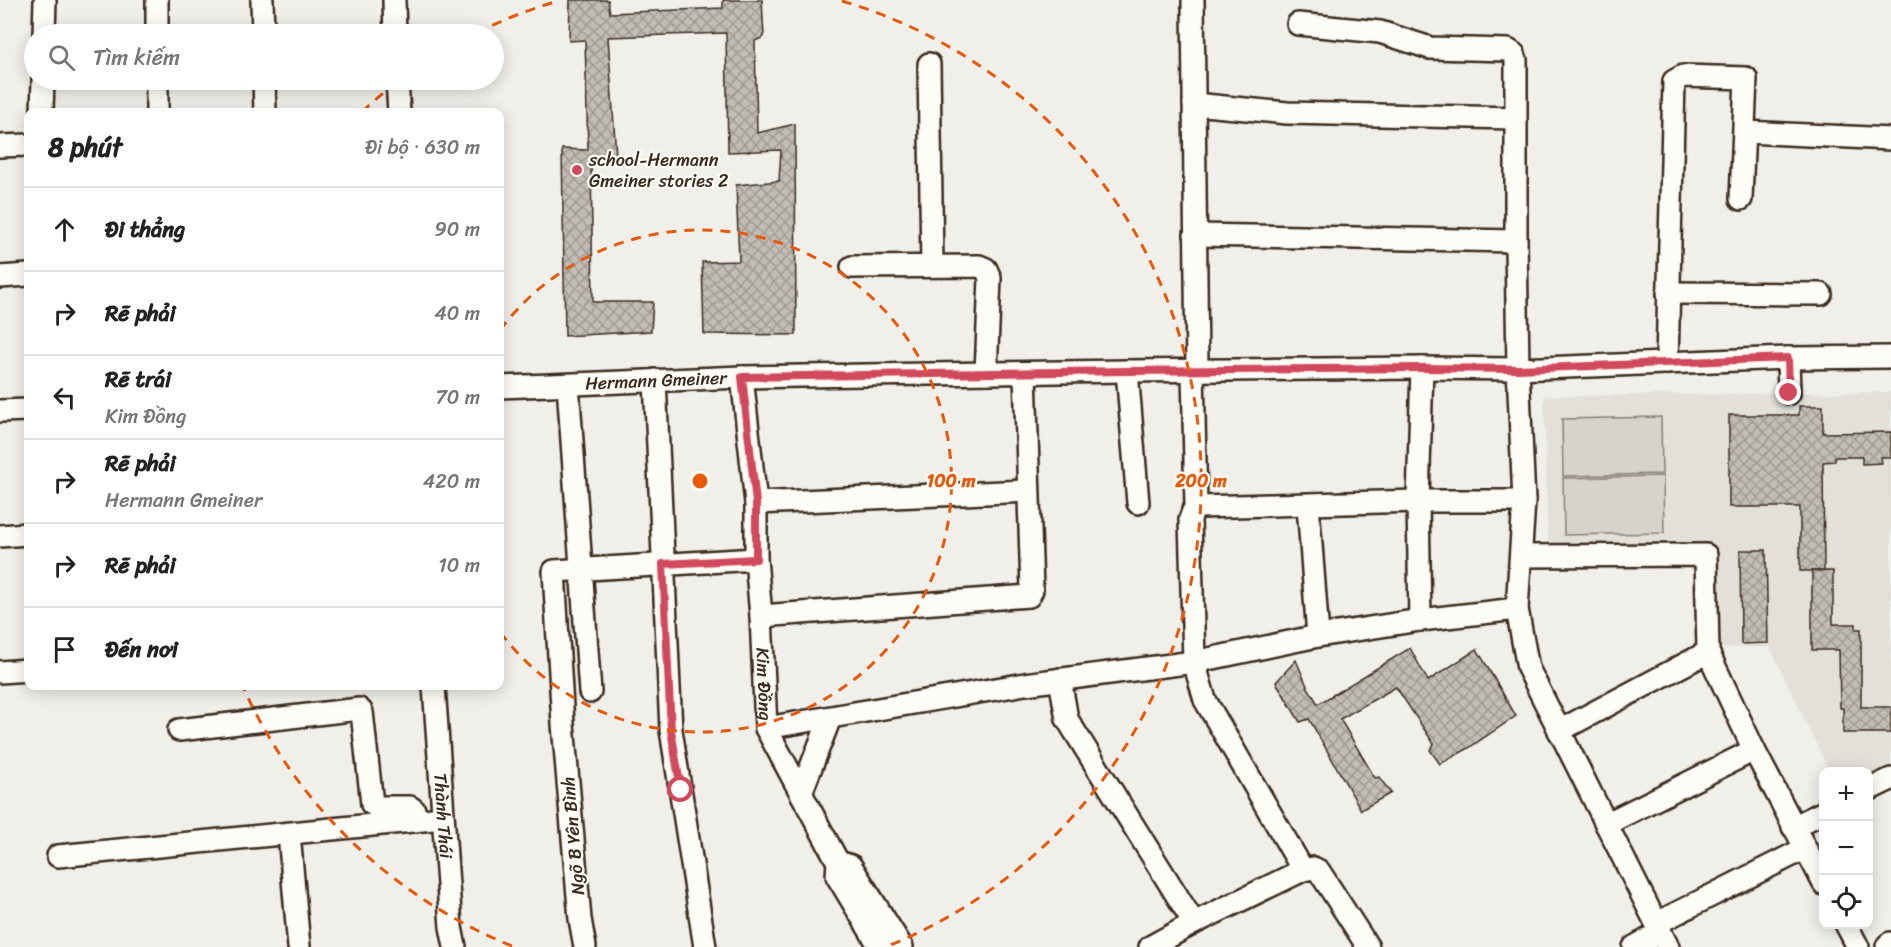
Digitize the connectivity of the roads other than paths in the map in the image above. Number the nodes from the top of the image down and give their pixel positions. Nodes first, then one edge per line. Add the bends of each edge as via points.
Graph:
1 (45, 0) edge
2 (157, 0) edge
3 (262, 0) edge
4 (394, 0) edge
5 (1193, 0) edge
6 (44, 24) edge
7 (157, 24) edge
8 (263, 24) edge
9 (395, 24) edge
10 (1298, 24) dead end
11 (929, 64) dead end
12 (43, 90) edge
13 (157, 90) edge
14 (264, 90) edge
15 (398, 90) edge
16 (1194, 104) junction
17 (42, 108) edge
18 (157, 108) edge
19 (265, 108) edge
20 (399, 108) edge
21 (1515, 118) junction
22 (1745, 132) junction
23 (1891, 139) edge
24 (24, 145) edge
25 (0, 146) edge
26 (1741, 199) dead end
27 (1196, 235) junction
28 (1516, 241) junction
29 (933, 266) junction
30 (852, 267) dead end
31 (24, 275) edge
32 (0, 277) edge
33 (1668, 293) junction
34 (1821, 294) dead end
35 (1891, 357) edge
36 (1788, 358) junction
37 (1666, 363) junction
38 (1422, 368) junction
39 (1518, 369) junction
40 (1127, 371) junction
41 (1195, 371) junction
42 (986, 373) junction
43 (1025, 374) junction
44 (742, 377) junction
45 (655, 380) junction
46 (568, 385) junction
47 (504, 387) edge
48 (1789, 393) dead end
49 (24, 410) edge
50 (0, 411) edge
51 (1028, 490) junction
52 (1418, 501) junction
53 (1524, 501) junction
54 (756, 503) junction
55 (1138, 503) dead end
56 (1308, 506) junction
57 (1196, 508) junction
58 (24, 534) edge
59 (0, 536) edge
60 (1521, 556) junction
61 (756, 559) junction
62 (663, 564) junction
63 (580, 569) junction
64 (1517, 609) junction
65 (761, 616) junction
66 (1420, 620) junction
67 (1318, 636) junction
68 (1708, 652) junction
69 (1194, 662) junction
70 (24, 670) edge
71 (0, 672) edge
72 (1060, 679) junction
73 (434, 690) edge
74 (590, 692) dead end
75 (830, 718) junction
76 (766, 728) junction
77 (179, 729) dead end
78 (1559, 731) junction
79 (1754, 750) junction
80 (1891, 778) edge
81 (1873, 788) edge
82 (801, 793) junction
83 (1819, 814) edge
84 (443, 818) junction
85 (415, 821) junction
86 (1606, 824) junction
87 (1793, 827) junction
88 (289, 834) junction
89 (1804, 849) junction
90 (58, 856) dead end
91 (1303, 870) junction
92 (1819, 875) edge
93 (1194, 923) junction
94 (1849, 929) edge
95 (1662, 934) edge
96 (882, 938) edge
97 (299, 947) edge
98 (455, 947) edge
99 (585, 947) edge
100 (705, 947) edge
101 (902, 947) edge
102 (1150, 947) edge
103 (1368, 947) edge
104 (1634, 947) edge
105 (1858, 947) edge

1 - 6 street
2 - 7 street
3 - 8 street
4 - 9 street
5 - 16 street
10 - 21 street via 1380,32 1430,48 1509,50 1516,60
11 - 29 street
12 - 17 street
13 - 18 street
14 - 19 street
15 - 20 street
16 - 21 street via 1287,113
16 - 27 street
21 - 28 street
22 - 23 street
22 - 26 street
22 - 33 street via 1746,78 1683,76 1674,81
24 - 25 street
27 - 28 street
27 - 41 street
28 - 39 street
29 - 30 street
29 - 42 street via 979,266 988,273
31 - 32 street
33 - 34 street
33 - 37 street
35 - 36 street, Hermann Gmeiner
36 - 37 street, Hermann Gmeiner
36 - 48 street
37 - 39 street, Hermann Gmeiner
38 - 39 street, Hermann Gmeiner
38 - 41 street, Hermann Gmeiner
38 - 52 street
39 - 53 street
40 - 41 street, Hermann Gmeiner
40 - 43 street, Hermann Gmeiner
40 - 55 street
41 - 57 street
42 - 43 street, Hermann Gmeiner
42 - 44 street, Hermann Gmeiner
43 - 51 street
44 - 45 street, Hermann Gmeiner
44 - 54 street, Kim Đồng
45 - 46 street, Hermann Gmeiner
45 - 62 street
46 - 47 street, Hermann Gmeiner
46 - 63 street
49 - 50 street
51 - 54 street
51 - 65 street via 1032,590 1029,596
52 - 53 street
52 - 56 street
52 - 66 street
53 - 60 street
54 - 61 street, Kim Đồng
56 - 57 street
56 - 67 street
57 - 69 street via 1190,519
58 - 59 street
60 - 64 street
60 - 68 street via 1706,555
61 - 62 street
61 - 65 street, Kim Đồng
62 - 63 street
62 - 100 street via 671,730
63 - 74 street
63 - 99 street, Ngõ B Yên Bình via 554,571 563,724
64 - 66 street
64 - 78 street via 1528,668
65 - 76 street, Kim Đồng
66 - 67 street
67 - 69 street
68 - 78 street
68 - 79 street
69 - 72 street
69 - 91 street via 1205,700
70 - 71 street
72 - 75 street
72 - 93 street via 1067,719
73 - 84 street, Thành Thái
75 - 76 street
75 - 82 street
76 - 82 street, Kim Đồng
77 - 85 street via 359,709 372,804 412,808
78 - 86 street
79 - 86 street
79 - 87 street
80 - 81 street
82 - 96 street, Kim Đồng via 838,862 837,876
83 - 87 street
84 - 85 street
84 - 98 street, Thành Thái
85 - 88 street
86 - 95 street
87 - 89 street
88 - 90 street
88 - 97 street
89 - 92 street
89 - 95 street
91 - 93 street
91 - 103 street via 1320,871
93 - 102 street
94 - 105 street
95 - 104 street
96 - 101 street

